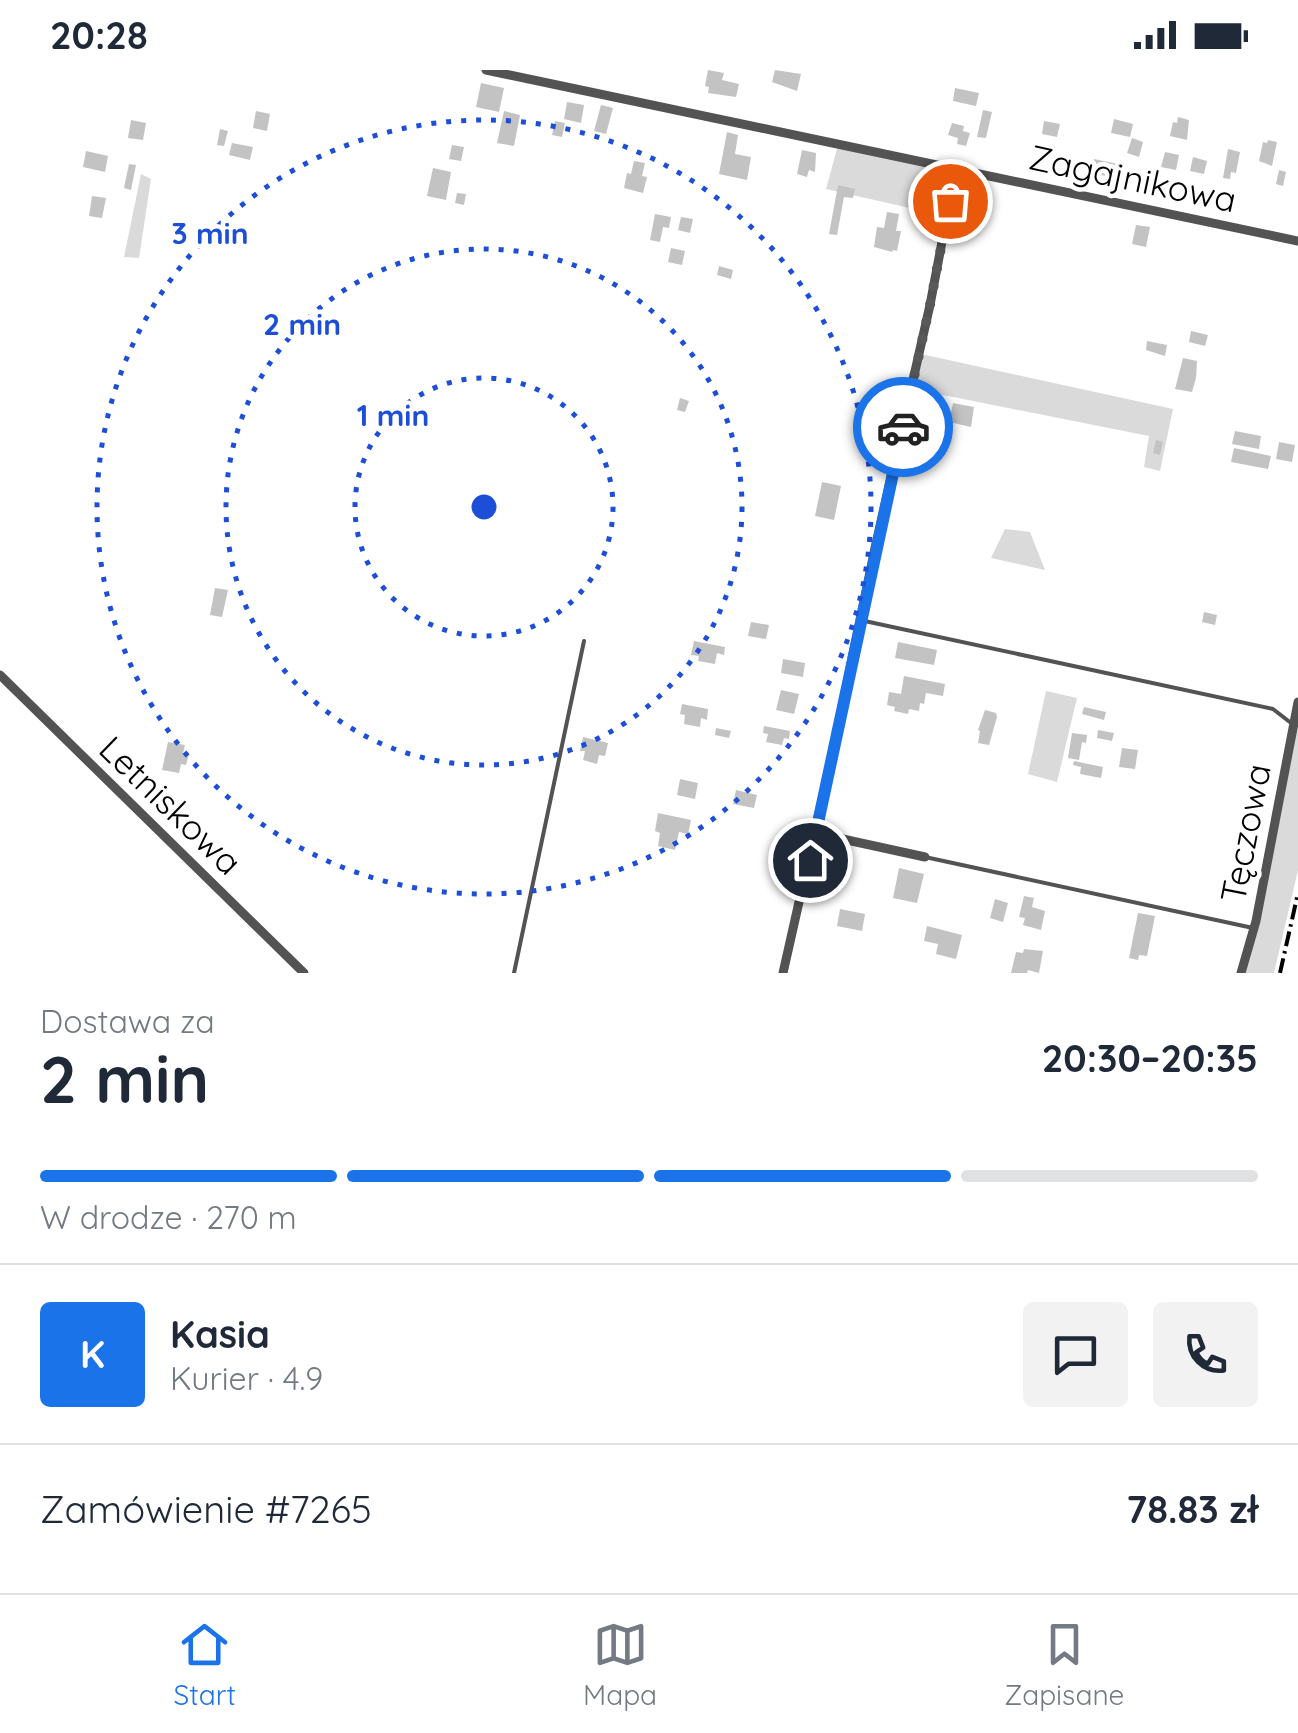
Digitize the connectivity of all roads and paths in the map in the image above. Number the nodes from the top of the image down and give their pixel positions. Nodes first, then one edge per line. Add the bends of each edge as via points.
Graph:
1 (486, 70) edge
2 (956, 168) junction
3 (1298, 241) edge
4 (860, 620) junction
5 (584, 640) dead end
6 (0, 675) edge
7 (1298, 702) edge
8 (1294, 725) junction
9 (815, 833) junction
10 (925, 857) joint
11 (1254, 928) junction
12 (304, 973) edge
13 (514, 973) edge
14 (784, 973) edge
15 (1242, 973) edge

1 - 2 street, Zagajnikowa
2 - 3 street, Zagajnikowa
2 - 4 street
4 - 8 lane via 1273,708
4 - 9 street
5 - 13 lane
6 - 12 street, Letniskowa
7 - 8 street, Tęczowa
8 - 11 street, Tęczowa
9 - 10 street
9 - 14 street
10 - 11 lane
11 - 15 street, Tęczowa

